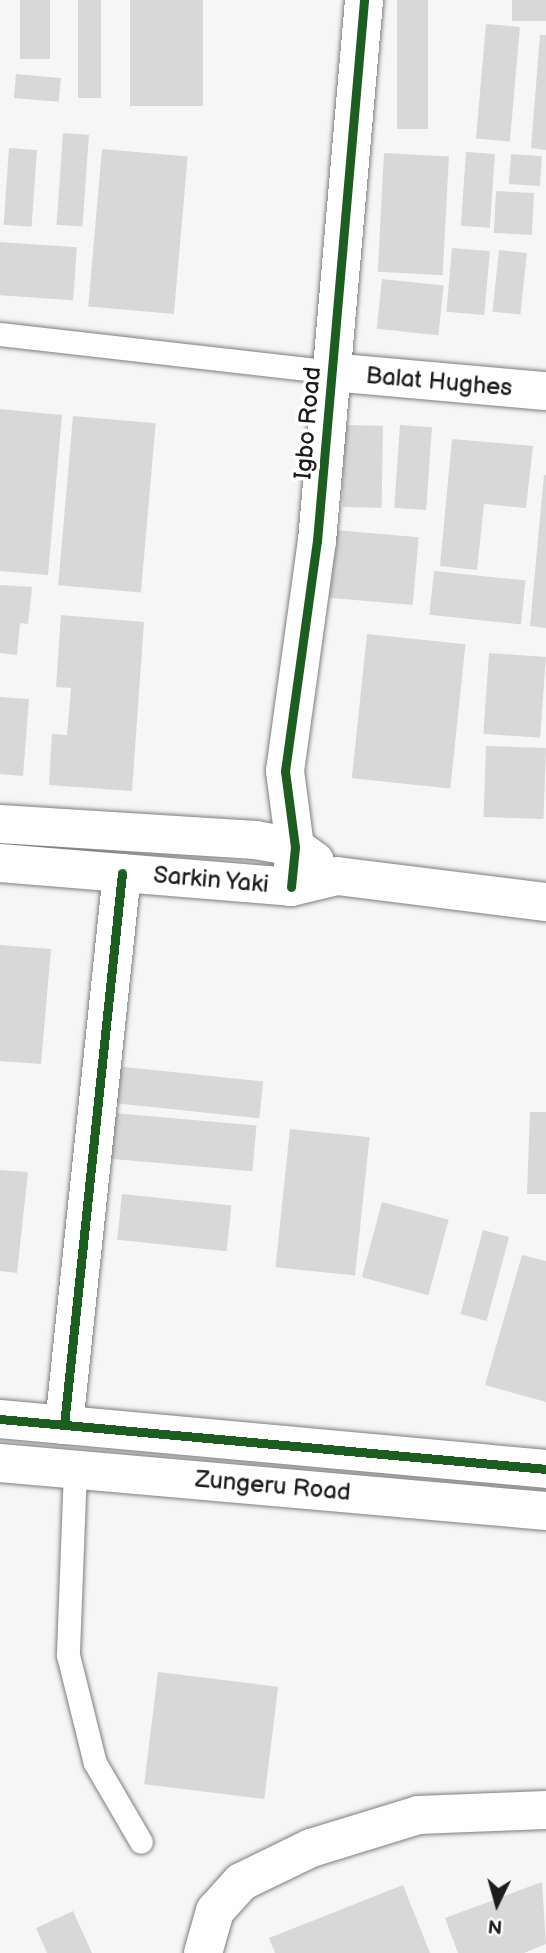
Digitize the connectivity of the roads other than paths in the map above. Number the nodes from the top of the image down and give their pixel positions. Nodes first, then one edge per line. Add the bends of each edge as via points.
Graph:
1 (364, 0) edge
2 (0, 334) edge
3 (331, 372) junction
4 (546, 391) edge
5 (285, 771) junction
6 (0, 824) edge
7 (255, 841) junction
8 (295, 847) junction
9 (0, 863) edge
10 (122, 873) junction
11 (337, 876) junction
12 (252, 883) junction
13 (291, 887) junction
14 (546, 902) edge
15 (0, 1419) edge
16 (64, 1425) junction
17 (0, 1463) edge
18 (75, 1469) junction
19 (546, 1469) edge
20 (546, 1511) edge
21 (546, 1810) edge
22 (141, 1842) dead end
23 (203, 1953) edge

1 - 3 street, Igbo Road
2 - 3 lane
3 - 4 street, Balat Hughes
3 - 5 street, Igbo Road via 317,541
5 - 7 street, Igbo Road
5 - 8 street, Igbo Road
6 - 7 street
7 - 8 street
7 - 12 street, Igbo Road
8 - 11 street, Sarkin Yaki
8 - 13 street, Igbo Road
9 - 10 street, Sarkin Yaki
10 - 12 street, Sarkin Yaki
10 - 16 street
11 - 13 street, Sarkin Yaki
11 - 14 street, Sarkin Yaki
12 - 13 street, Sarkin Yaki
15 - 16 street
16 - 19 street
17 - 18 street, Zungeru Road
18 - 20 street, Zungeru Road
18 - 22 lane via 68,1654 94,1763
21 - 23 street via 418,1815 311,1848 241,1882 215,1911

